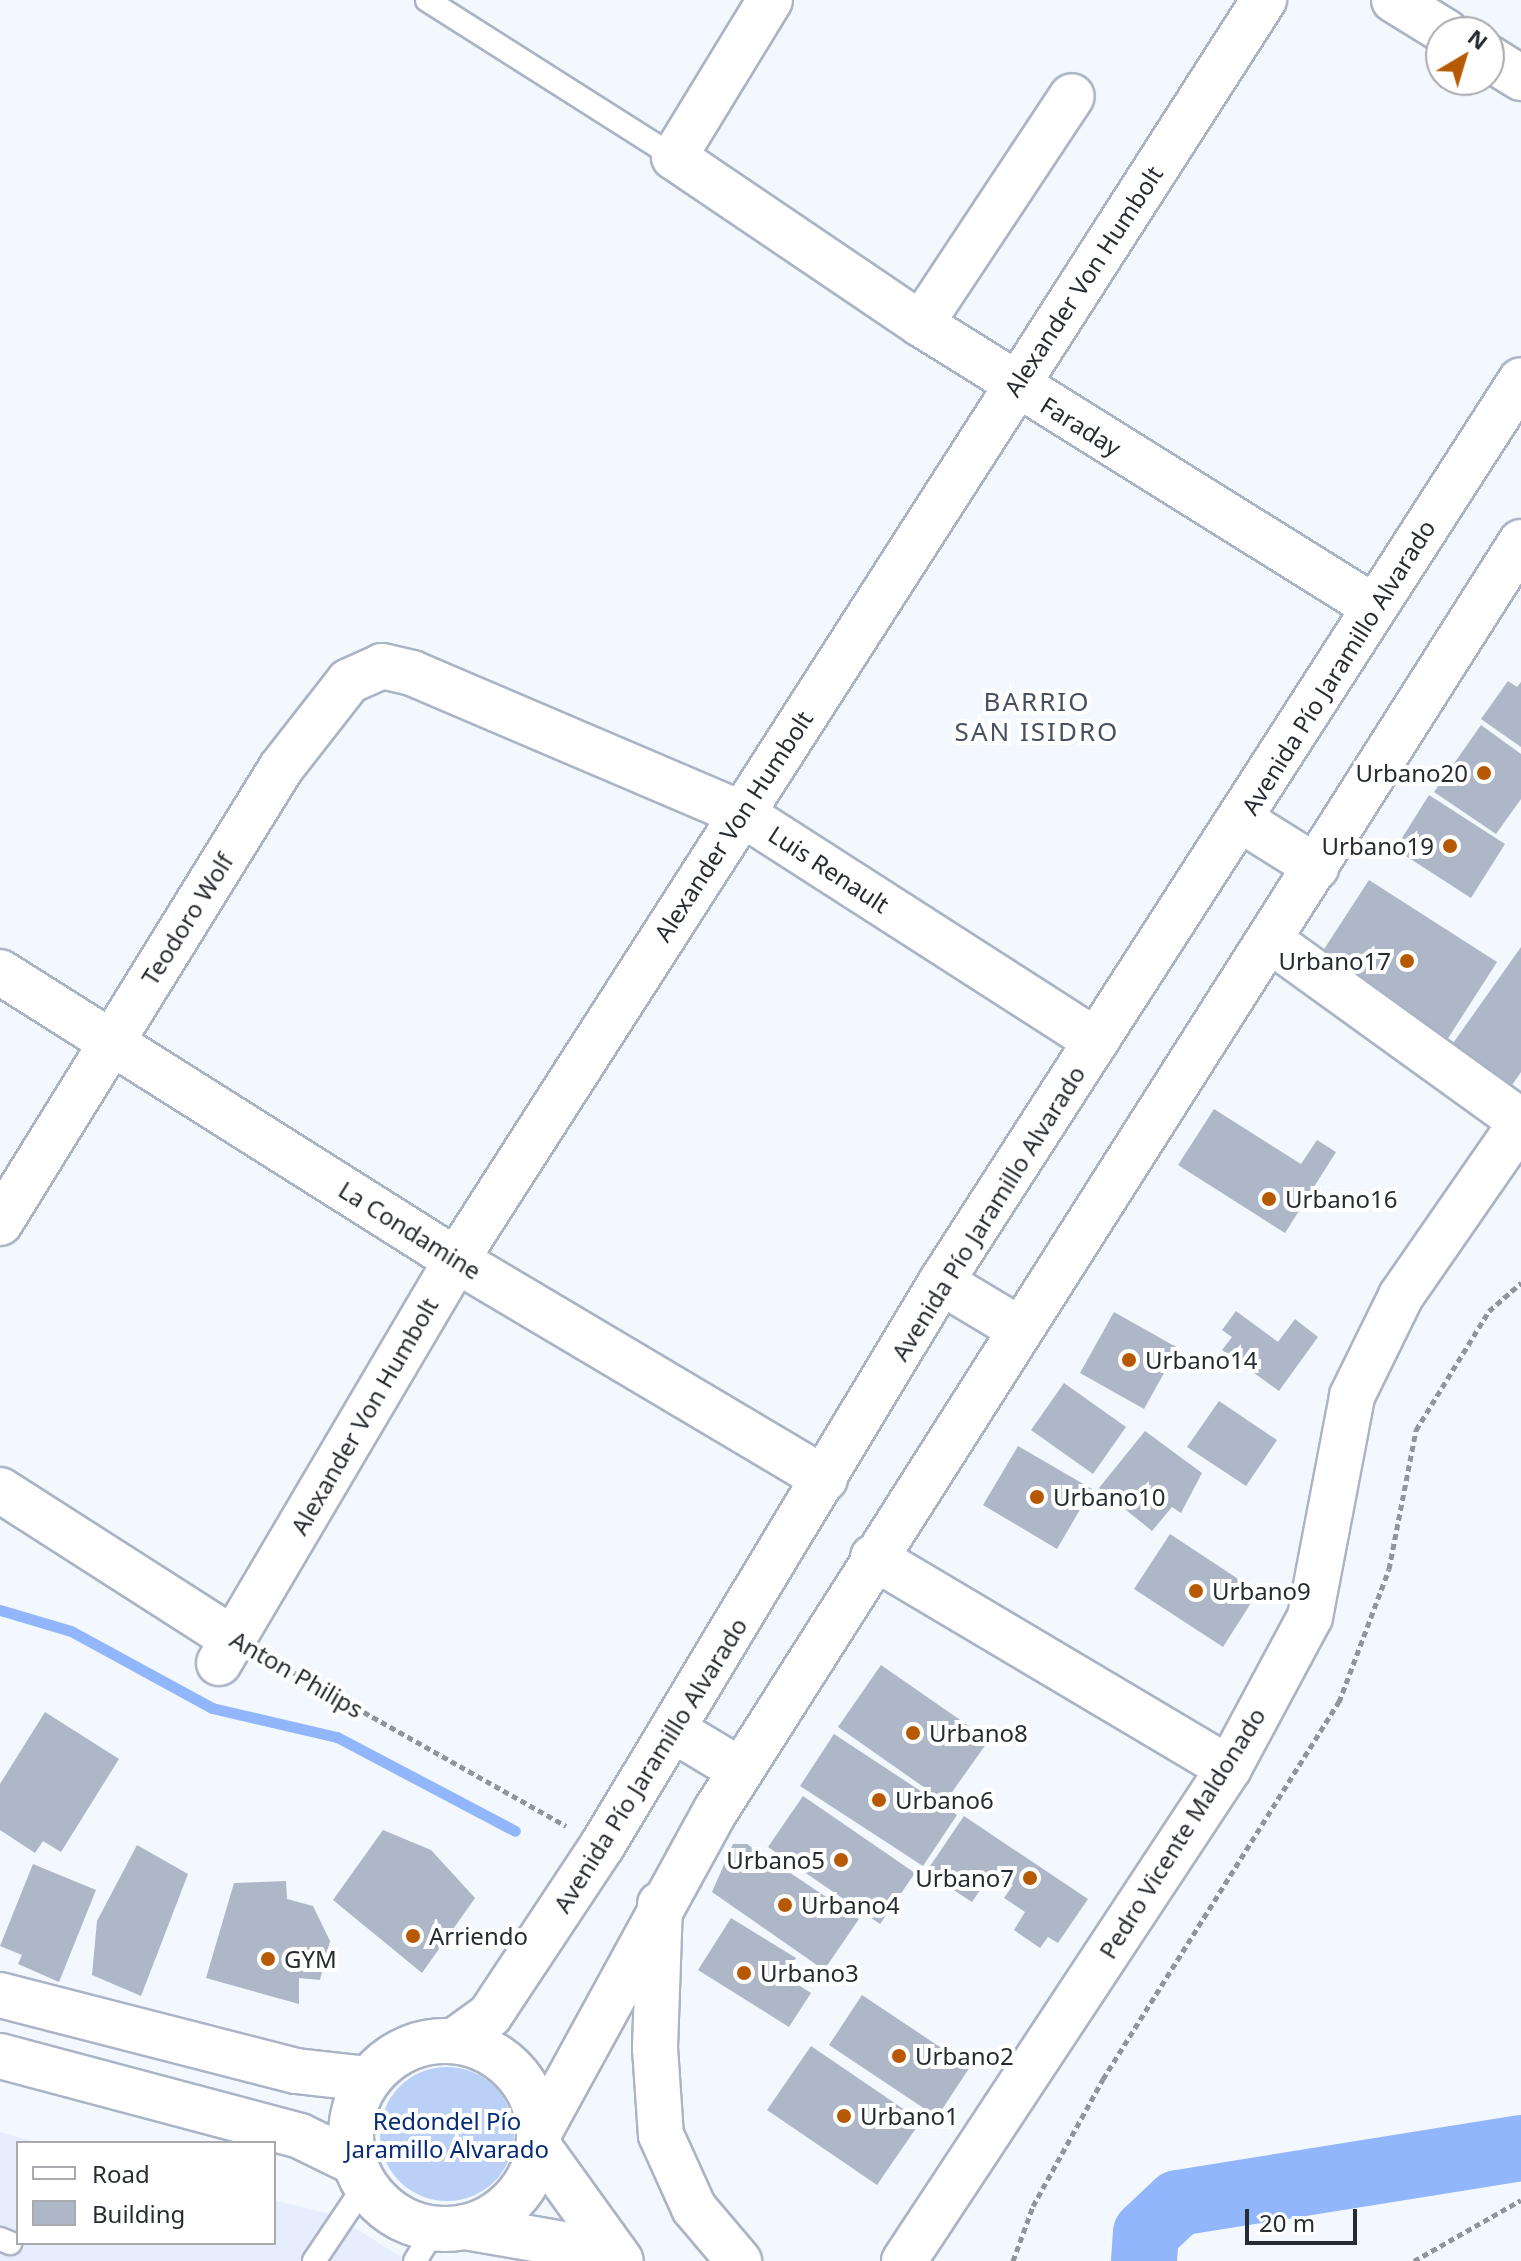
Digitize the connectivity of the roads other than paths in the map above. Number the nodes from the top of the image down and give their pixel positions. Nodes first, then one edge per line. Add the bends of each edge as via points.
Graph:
1 (427, 0) edge
2 (770, 0) edge
3 (1264, 0) edge
4 (1394, 0) edge
5 (1425, 19) edge
6 (1072, 96) dead end
7 (674, 157) junction
8 (921, 324) junction
9 (1521, 380) edge
10 (1016, 386) junction
11 (1521, 542) edge
12 (1374, 607) junction
13 (412, 673) joint
14 (741, 813) junction
15 (1241, 820) junction
16 (1316, 867) junction
17 (1271, 941) junction
18 (0, 972) edge
19 (1096, 1041) junction
20 (111, 1042) junction
21 (1521, 1122) edge
22 (0, 1223) edge
23 (456, 1260) junction
24 (941, 1282) junction
25 (1018, 1328) junction
26 (825, 1479) junction
27 (0, 1490) edge
28 (873, 1557) junction
29 (226, 1651) joint
30 (675, 1731) junction
31 (1229, 1768) junction
32 (740, 1770) junction
33 (660, 1903) junction
34 (0, 1995) edge
35 (454, 2041) junction
36 (0, 2056) edge
37 (369, 2079) junction
38 (540, 2139) junction
39 (360, 2174) junction
40 (438, 2239) edge
41 (618, 2257) edge
42 (314, 2261) edge
43 (739, 2261) edge
44 (904, 2261) edge

1 - 7 lane
2 - 7 street
3 - 10 street, Alexander Von Humbolt
4 - 5 street
6 - 8 street
7 - 8 street, Faraday
8 - 10 street, Faraday
9 - 12 street, Avenida Pío Jaramillo Alvarado
10 - 12 street, Faraday
10 - 14 street, Alexander Von Humbolt
11 - 16 street
12 - 15 street, Avenida Pío Jaramillo Alvarado
13 - 14 street, Luis Renault
13 - 20 street, Teodoro Wolf via 382,666 349,681 281,768
14 - 19 street, Luis Renault
14 - 23 street, Alexander Von Humbolt
15 - 16 street
15 - 19 street, Avenida Pío Jaramillo Alvarado
16 - 17 street
17 - 21 street
17 - 25 street
18 - 20 street, La Condamine
19 - 24 street, Avenida Pío Jaramillo Alvarado
20 - 22 street, Teodoro Wolf
20 - 23 street, La Condamine
21 - 31 street, Pedro Vicente Maldonado via 1401,1296 1352,1396 1310,1617
23 - 26 street, La Condamine
23 - 29 street, Alexander Von Humbolt
24 - 25 street
24 - 26 street, Avenida Pío Jaramillo Alvarado
25 - 28 street
26 - 30 street, Avenida Pío Jaramillo Alvarado
27 - 29 street, Anton Philips
28 - 31 street
28 - 32 street
30 - 32 street
30 - 35 street, Avenida Pío Jaramillo Alvarado via 490,2015
31 - 44 street, Pedro Vicente Maldonado
32 - 33 street
33 - 38 street
33 - 43 street via 655,2048 661,2135 694,2208
34 - 37 street via 281,2068
35 - 37 street via 412,2046
35 - 38 street via 476,2045 514,2069 536,2108
36 - 39 street via 300,2136
37 - 39 street via 352,2119
38 - 40 street via 521,2193 496,2215
38 - 41 street
39 - 40 street via 403,2219
39 - 42 lane
40 - 41 street

